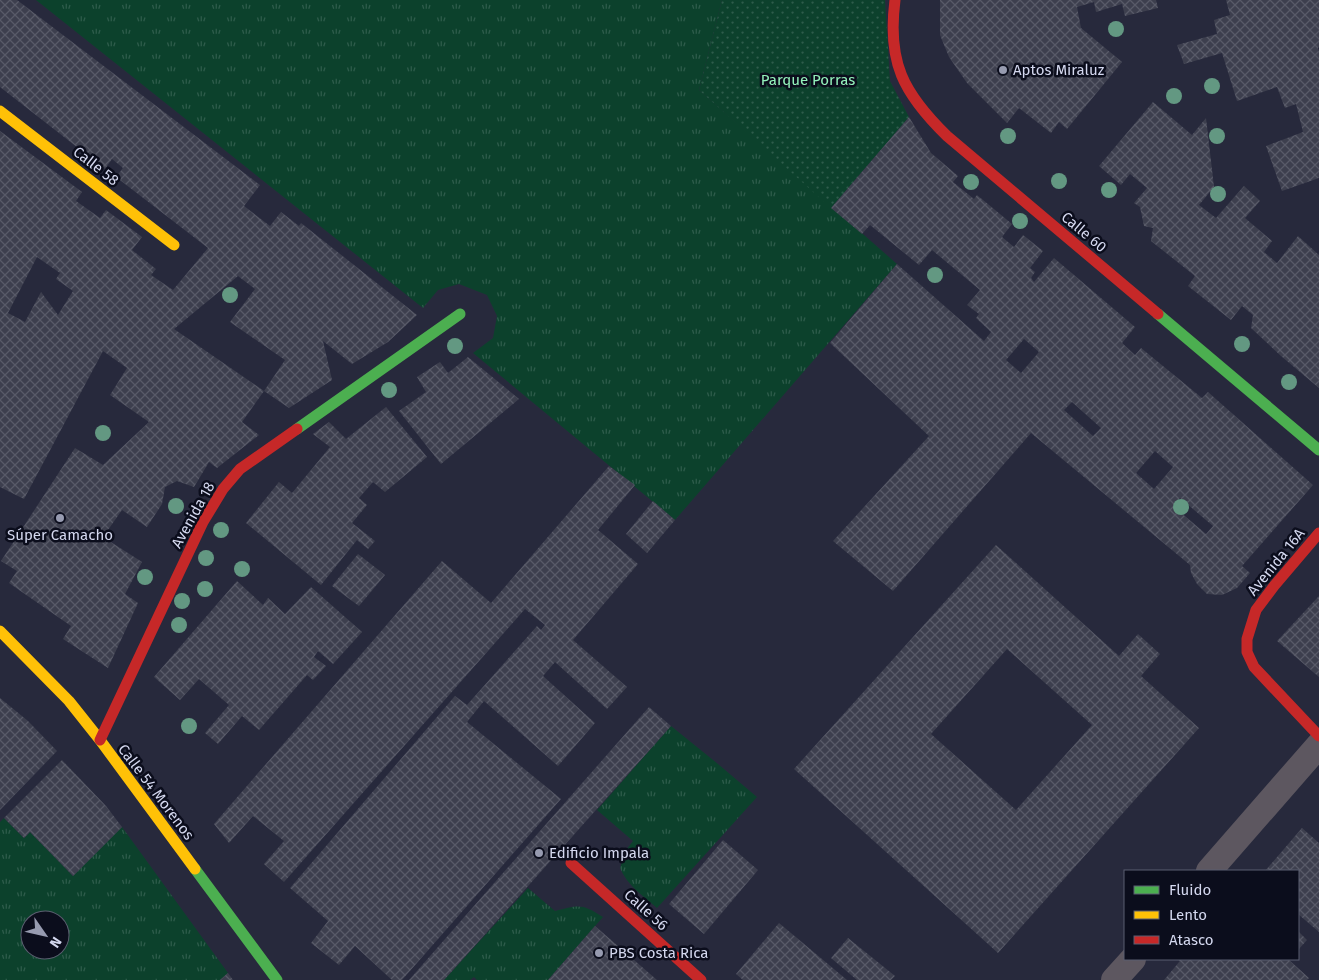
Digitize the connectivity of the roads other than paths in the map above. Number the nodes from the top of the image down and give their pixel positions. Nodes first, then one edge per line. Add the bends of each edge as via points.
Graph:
1 (895, 0) edge
2 (0, 111) edge
3 (174, 245) dead end
4 (460, 314) dead end
5 (1319, 450) edge
6 (1319, 534) edge
7 (0, 631) edge
8 (1319, 736) edge
9 (100, 740) junction
10 (1319, 745) edge
11 (571, 863) dead end
12 (1210, 870) edge
13 (1132, 960) edge
14 (277, 980) edge
15 (701, 980) edge
16 (1114, 980) edge

1 - 5 street, Calle 60 via 892,28 897,62 909,93 926,116
2 - 3 street, Calle 58
4 - 9 street, Avenida 18 via 240,469 223,489 202,522
6 - 8 street, Avenida 16A via 1256,610 1246,639 1247,652 1254,667
7 - 9 street, Calle 54 Morenos via 69,701
9 - 14 street, Calle 54 Morenos
10 - 12 street
11 - 15 street, Calle 56
13 - 16 street

